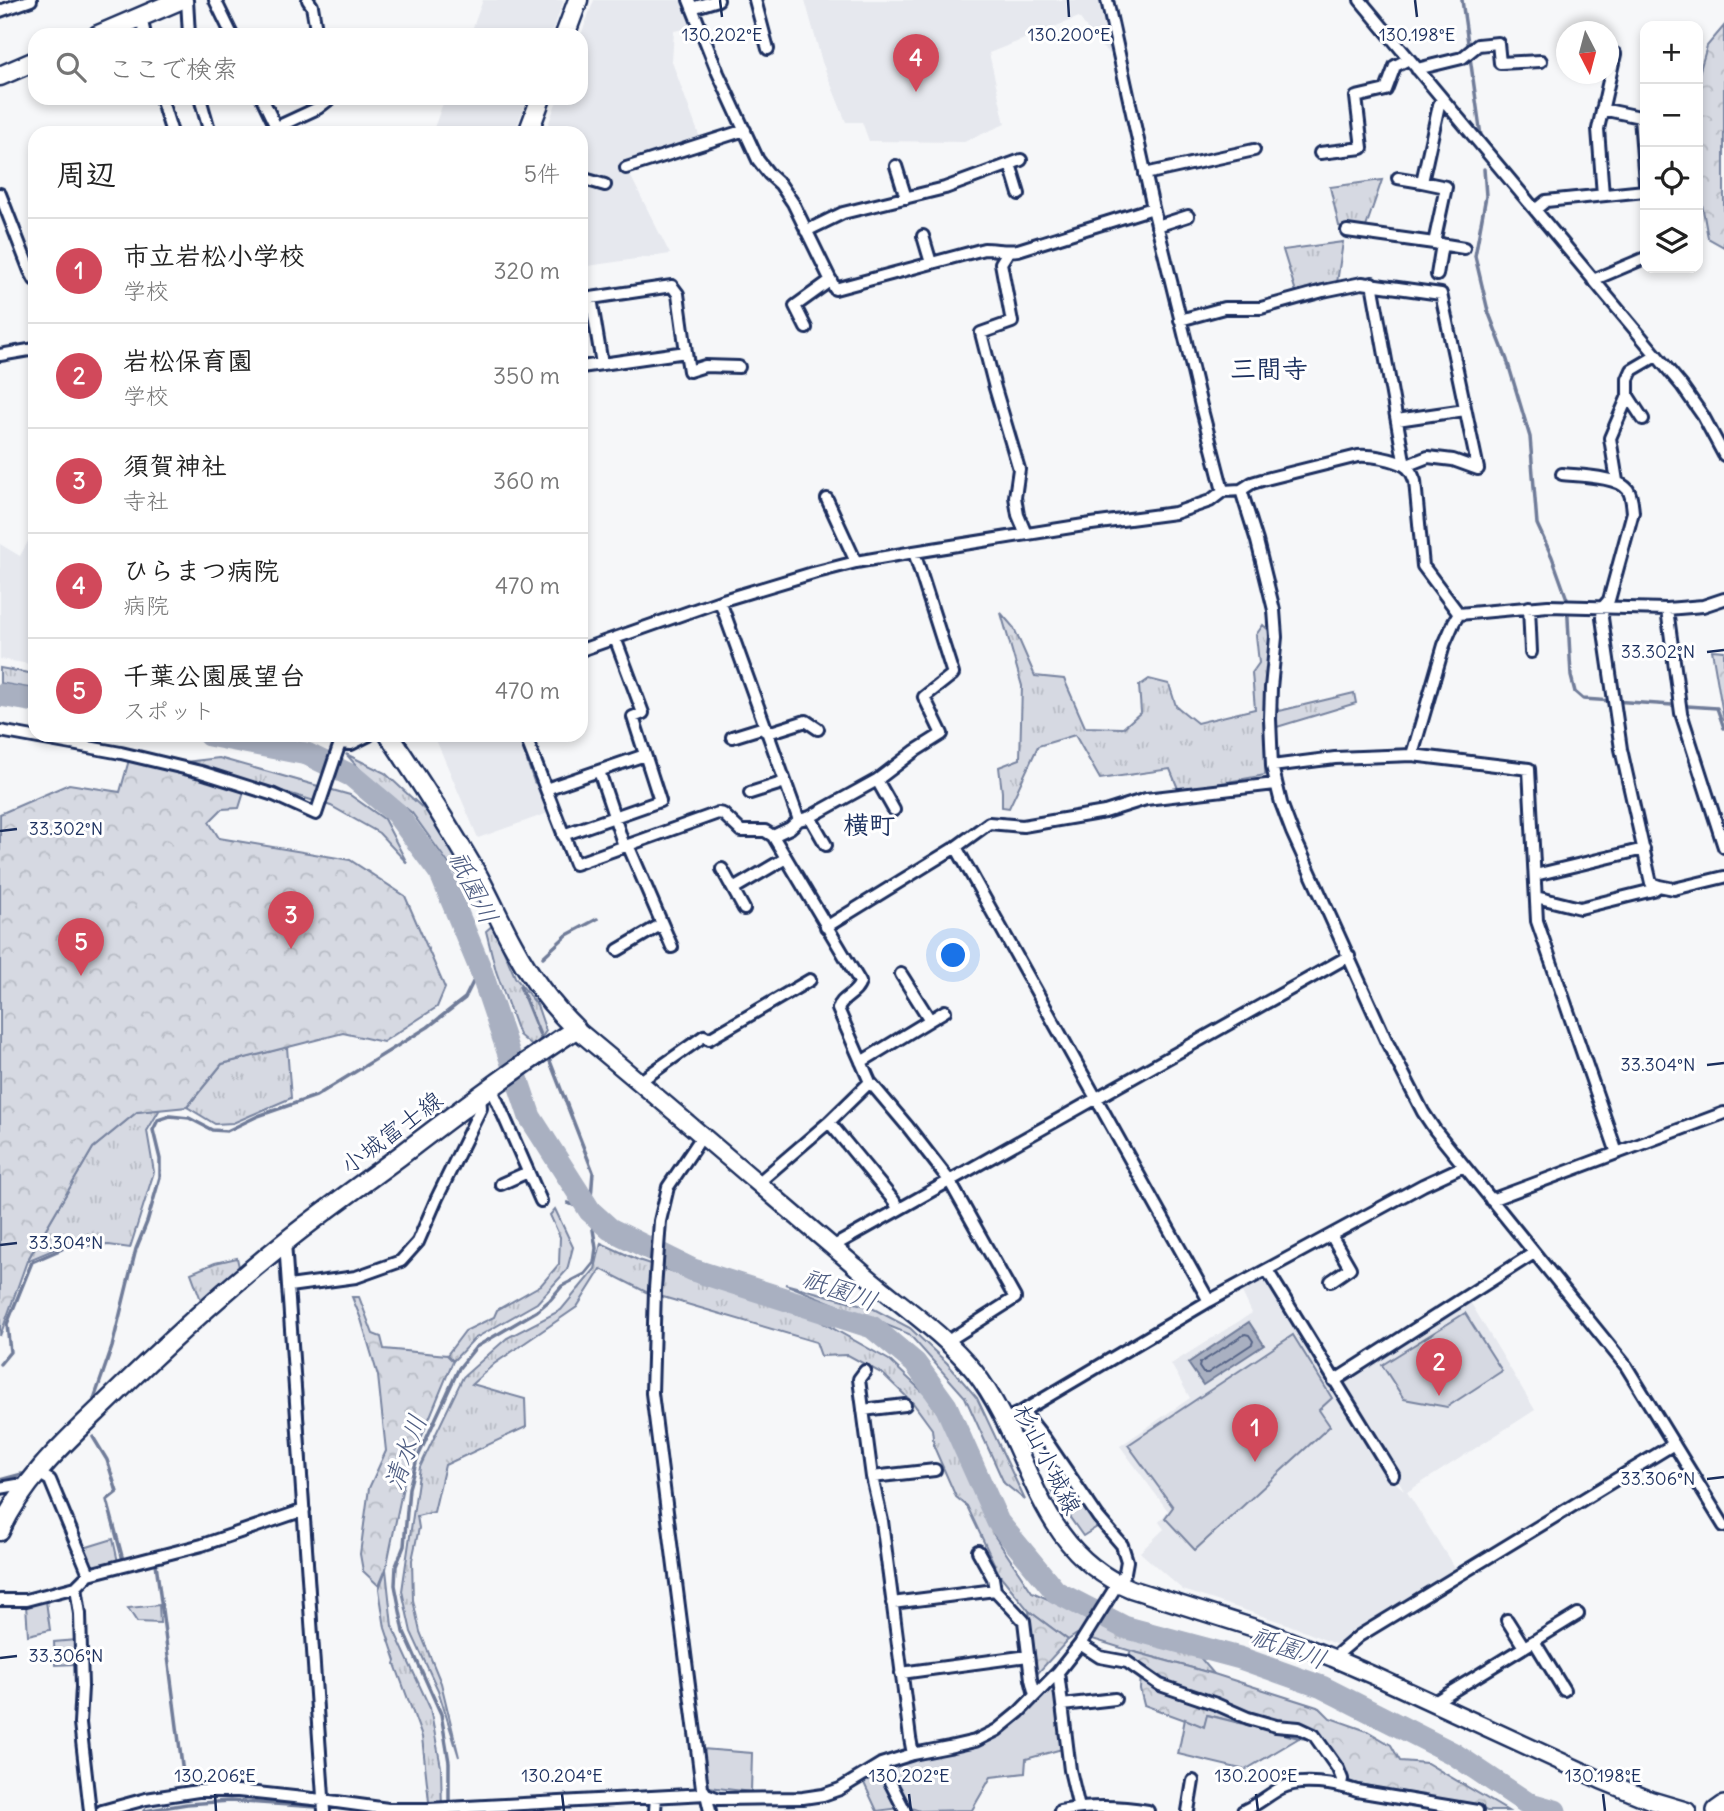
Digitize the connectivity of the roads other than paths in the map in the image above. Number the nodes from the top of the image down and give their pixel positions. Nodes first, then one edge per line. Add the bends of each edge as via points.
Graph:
1 (31, 0) edge
2 (180, 0) edge
3 (187, 0) edge
4 (215, 0) edge
5 (324, 0) edge
6 (578, 0) edge
7 (718, 0) edge
8 (755, 0) edge
9 (1107, 0) edge
10 (1360, 0) edge
11 (310, 3) edge
12 (690, 4) edge
13 (0, 11) edge
14 (143, 26) edge
15 (189, 28) edge
16 (229, 28) edge
17 (315, 28) edge
18 (568, 28) edge
19 (768, 49) dead end
20 (1409, 59) junction
21 (1541, 61) dead end
22 (28, 64) edge
23 (1417, 69) junction
24 (0, 76) edge
25 (1608, 84) edge
26 (1442, 99) junction
27 (163, 105) edge
28 (202, 105) edge
29 (266, 105) edge
30 (322, 105) edge
31 (538, 105) edge
32 (1602, 108) junction
33 (170, 126) edge
34 (207, 126) edge
35 (276, 126) edge
36 (285, 126) edge
37 (531, 126) edge
38 (745, 130) junction
39 (1642, 147) edge
40 (1254, 150) dead end
41 (1320, 153) dead end
42 (1021, 160) dead end
43 (1010, 164) junction
44 (897, 166) dead end
45 (626, 167) dead end
46 (1145, 174) junction
47 (1398, 178) dead end
48 (588, 180) edge
49 (1422, 182) junction
50 (604, 185) dead end
51 (1640, 191) edge
52 (0, 194) edge
53 (1019, 194) dead end
54 (1603, 195) junction
55 (906, 198) junction
56 (1153, 208) junction
57 (1535, 210) junction
58 (1188, 216) dead end
59 (1157, 226) junction
60 (806, 230) junction
61 (1347, 231) dead end
62 (923, 236) dead end
63 (1438, 243) junction
64 (1464, 248) dead end
65 (1008, 252) junction
66 (1640, 260) edge
67 (931, 263) junction
68 (28, 266) edge
69 (1437, 275) dead end
70 (831, 280) junction
71 (1593, 280) junction
72 (1371, 283) junction
73 (1181, 320) junction
74 (806, 328) dead end
75 (28, 350) edge
76 (686, 352) junction
77 (0, 355) edge
78 (1656, 356) junction
79 (602, 364) junction
80 (588, 366) edge
81 (738, 367) dead end
82 (1629, 396) junction
83 (1465, 410) junction
84 (1643, 419) dead end
85 (1397, 421) junction
86 (1724, 456) edge
87 (1405, 466) junction
88 (1562, 474) dead end
89 (1617, 481) junction
90 (1241, 490) junction
91 (1223, 491) junction
92 (827, 499) dead end
93 (1026, 534) junction
94 (914, 552) junction
95 (856, 562) junction
96 (1724, 599) edge
97 (720, 601) junction
98 (1529, 607) junction
99 (1603, 607) junction
100 (1667, 609) junction
101 (1459, 614) junction
102 (615, 638) junction
103 (588, 648) edge
104 (1531, 652) dead end
105 (818, 729) dead end
106 (0, 732) edge
107 (768, 733) junction
108 (28, 737) edge
109 (732, 737) dead end
110 (58, 742) edge
111 (355, 742) edge
112 (394, 742) edge
113 (528, 742) edge
114 (645, 755) junction
115 (1412, 755) junction
116 (1272, 766) junction
117 (598, 771) junction
118 (877, 780) junction
119 (785, 782) junction
120 (1275, 784) junction
121 (546, 789) junction
122 (750, 793) dead end
123 (894, 810) dead end
124 (614, 817) junction
125 (805, 819) junction
126 (564, 835) junction
127 (773, 836) junction
128 (626, 845) junction
129 (826, 845) dead end
130 (956, 847) junction
131 (1724, 847) edge
132 (1644, 849) junction
133 (786, 858) junction
134 (722, 869) dead end
135 (1535, 875) junction
136 (1724, 877) edge
137 (1659, 886) junction
138 (733, 889) junction
139 (1536, 897) junction
140 (744, 909) dead end
141 (662, 924) junction
142 (826, 927) junction
143 (672, 947) dead end
144 (618, 950) dead end
145 (1349, 956) junction
146 (901, 975) dead end
147 (810, 980) dead end
148 (945, 1011) dead end
149 (930, 1020) junction
150 (576, 1029) junction
151 (861, 1062) junction
152 (870, 1082) junction
153 (639, 1083) junction
154 (486, 1091) junction
155 (1097, 1098) junction
156 (1724, 1113) edge
157 (829, 1122) junction
158 (703, 1135) junction
159 (1617, 1153) junction
160 (1464, 1166) junction
161 (528, 1172) junction
162 (949, 1180) junction
163 (758, 1183) junction
164 (501, 1184) dead end
165 (1491, 1200) junction
166 (541, 1202) dead end
167 (898, 1209) junction
168 (1331, 1235) junction
169 (285, 1242) junction
170 (832, 1247) junction
171 (1534, 1253) junction
172 (1267, 1270) junction
173 (1331, 1281) dead end
174 (289, 1286) junction
175 (1209, 1301) junction
176 (948, 1343) junction
177 (865, 1371) dead end
178 (1334, 1381) junction
179 (905, 1405) dead end
180 (863, 1410) junction
181 (1023, 1411) junction
182 (1004, 1420) junction
183 (1674, 1444) junction
184 (935, 1469) dead end
185 (38, 1473) junction
186 (1393, 1475) dead end
187 (872, 1477) junction
188 (27, 1487) junction
189 (0, 1488) edge
190 (304, 1510) junction
191 (1724, 1526) edge
192 (0, 1531) edge
193 (978, 1551) dead end
194 (89, 1574) junction
195 (76, 1587) junction
196 (996, 1590) junction
197 (1113, 1590) junction
198 (0, 1600) edge
199 (892, 1603) junction
200 (1578, 1614) dead end
201 (1507, 1620) dead end
202 (1080, 1644) junction
203 (1529, 1644) junction
204 (1028, 1656) junction
205 (1333, 1658) junction
206 (1058, 1672) junction
207 (901, 1673) junction
208 (1564, 1690) dead end
209 (1035, 1695) junction
210 (1115, 1699) dead end
211 (1433, 1703) junction
212 (1062, 1705) junction
213 (913, 1754) junction
214 (881, 1764) junction
215 (1194, 1781) dead end
216 (1340, 1785) junction
217 (706, 1794) junction
218 (656, 1797) junction
219 (780, 1798) junction
220 (323, 1805) edge
221 (591, 1806) edge
222 (1724, 1806) edge
223 (1079, 1808) junction
224 (429, 1809) edge
225 (90, 1811) edge
226 (102, 1811) edge
227 (655, 1811) edge
228 (710, 1811) edge
229 (781, 1811) edge
230 (905, 1811) edge
231 (1060, 1811) edge
232 (1148, 1811) edge
233 (1188, 1811) edge
234 (1243, 1811) edge
235 (1477, 1811) edge
236 (1687, 1811) edge
237 (1717, 1811) edge

1 - 13 street
2 - 14 main road
3 - 15 street
4 - 16 street
5 - 11 street
6 - 18 main road
7 - 12 street
8 - 19 street
9 - 46 street
10 - 20 street
11 - 17 street
12 - 38 street
20 - 23 street
20 - 41 street via 1395,66 1386,90 1356,97 1362,148
21 - 23 street via 1500,63 1498,43 1478,44 1462,58
22 - 24 main road
23 - 26 street
25 - 32 street
26 - 49 street
26 - 57 street
27 - 33 street
28 - 34 street
29 - 35 street
30 - 36 street
31 - 37 main road
32 - 39 street via 1640,117
32 - 54 street via 1598,129
38 - 45 street
38 - 60 street via 758,160 780,184
40 - 46 street
42 - 43 street
43 - 53 street
43 - 55 street
44 - 55 street
46 - 56 street
47 - 49 street
48 - 50 street
49 - 63 street via 1447,187
51 - 54 street
52 - 68 street
54 - 57 street via 1546,201
55 - 60 street via 843,213
56 - 59 street
56 - 65 street
57 - 71 street
58 - 59 street
59 - 73 street
60 - 70 street
61 - 63 street
62 - 67 street
63 - 64 street
63 - 69 street
65 - 67 street via 984,249
65 - 93 street via 1001,263 1012,323 981,333 1019,469 1015,497
66 - 71 street
67 - 70 street via 835,289
70 - 74 street via 795,306
71 - 78 street
72 - 73 street via 1261,308 1224,308
72 - 83 street via 1441,294
72 - 85 street
73 - 91 street
75 - 77 street
76 - 79 street
76 - 79 street via 678,294 672,285 592,298
76 - 81 street via 689,371 705,366
78 - 82 street via 1632,370
78 - 86 street via 1703,416
79 - 80 street
82 - 84 street
82 - 89 street via 1610,438
83 - 85 street
83 - 87 street via 1478,469 1428,457
85 - 87 street
87 - 90 street via 1358,456 1262,480
87 - 101 street via 1415,481 1423,566
88 - 89 street
89 - 99 street via 1627,488 1633,512 1609,600
90 - 91 street
90 - 116 street via 1274,610
91 - 93 street via 1210,501 1175,513
92 - 95 street
93 - 94 street
94 - 95 street
94 - 118 street via 953,674 924,697 943,734
95 - 97 street
96 - 100 street
97 - 102 street
97 - 107 street
98 - 99 street
98 - 101 street
98 - 104 street
99 - 100 street
99 - 132 street via 1614,708
100 - 131 street via 1681,713
101 - 115 street via 1444,645
102 - 103 street
102 - 114 street via 643,713 633,717
105 - 107 street via 806,721
106 - 108 street
107 - 109 street via 761,728
107 - 119 street
110 - 111 street via 201,772 316,814 337,748 340,743
112 - 150 main road via 458,841 534,980
113 - 121 street
114 - 117 street
114 - 124 street via 660,801
115 - 116 street
115 - 135 street via 1529,769
116 - 120 street
117 - 121 street
117 - 124 street
118 - 123 street
118 - 125 street
119 - 122 street
119 - 125 street
120 - 130 street via 1146,799 1105,812 1023,826 989,823
120 - 145 street
121 - 126 street
124 - 126 street
124 - 128 street
125 - 127 street
125 - 129 street
126 - 128 street via 575,864
127 - 128 street via 765,831 741,831 718,813
127 - 133 street
128 - 141 street
130 - 142 street
130 - 155 street
132 - 135 street
132 - 137 street via 1651,883
133 - 138 street
133 - 142 street
134 - 138 street
135 - 139 street
136 - 137 street via 1674,889
137 - 139 street via 1580,908
138 - 140 street
139 - 159 street via 1539,930
141 - 143 street
141 - 144 street
142 - 151 street via 860,982 859,989 838,1009
145 - 155 street
145 - 160 street via 1423,1112
146 - 149 street
147 - 153 street via 709,1039 704,1035
148 - 149 street
149 - 151 street
150 - 153 main road, 杉山小城線
150 - 154 main road, 小城富士線
151 - 152 street
152 - 157 street
152 - 162 street
153 - 158 main road, 杉山小城線
154 - 161 street
154 - 169 main road, 小城富士線
154 - 174 street via 418,1242 401,1261 356,1277
155 - 162 street
155 - 175 street
156 - 159 street
157 - 163 street
157 - 167 street
158 - 163 main road, 杉山小城線
158 - 217 street via 668,1187 660,1221 652,1394
159 - 165 street
160 - 165 street
160 - 168 street
161 - 164 street
161 - 166 street
162 - 167 street
162 - 176 street via 1015,1298
163 - 170 main road, 杉山小城線
165 - 171 street
167 - 170 street
168 - 172 street
168 - 173 street via 1350,1268
169 - 174 street
169 - 185 main road, 小城富士線 via 147,1363
170 - 176 main road, 杉山小城線
171 - 178 street
171 - 183 street via 1626,1366
172 - 175 street
172 - 178 street
174 - 190 street
175 - 181 street
176 - 182 main road, 杉山小城線 via 973,1370
177 - 180 street via 859,1379
178 - 186 street
179 - 180 street
180 - 187 street
181 - 182 street
181 - 197 street via 1122,1545 1125,1572
182 - 197 main road, 杉山小城線 via 1059,1532
183 - 191 street
183 - 205 street via 1359,1636
184 - 187 street
185 - 188 main road, 小城富士線
185 - 194 street via 50,1480
187 - 199 street
188 - 189 street
188 - 192 main road, 小城富士線
190 - 194 street via 202,1545
190 - 220 street
193 - 196 street
194 - 195 street
195 - 198 street via 26,1600
195 - 225 street via 80,1723
196 - 199 street
196 - 204 street via 1024,1621
197 - 202 street
197 - 205 main road, 杉山小城線 via 1266,1632
199 - 207 street
200 - 203 street
201 - 203 street
202 - 206 street
202 - 216 street via 1100,1657 1127,1662 1160,1685 1248,1718 1314,1735 1338,1769
203 - 208 street
203 - 211 street
204 - 207 street
204 - 209 street
205 - 211 main road, 杉山小城線
206 - 209 street
206 - 212 street
207 - 213 street
209 - 213 street via 997,1730 975,1741
210 - 212 street
211 - 236 main road, 杉山小城線 via 1601,1780
212 - 223 street
213 - 214 street
214 - 219 street via 823,1795
214 - 230 street
215 - 233 street
216 - 234 street via 1283,1787
216 - 235 street
217 - 218 street
217 - 219 street via 719,1799
217 - 228 street
218 - 221 street
218 - 227 street
219 - 229 street
220 - 224 street
220 - 226 street via 238,1791 198,1791
221 - 224 street
222 - 237 highway
223 - 231 street
223 - 232 street

